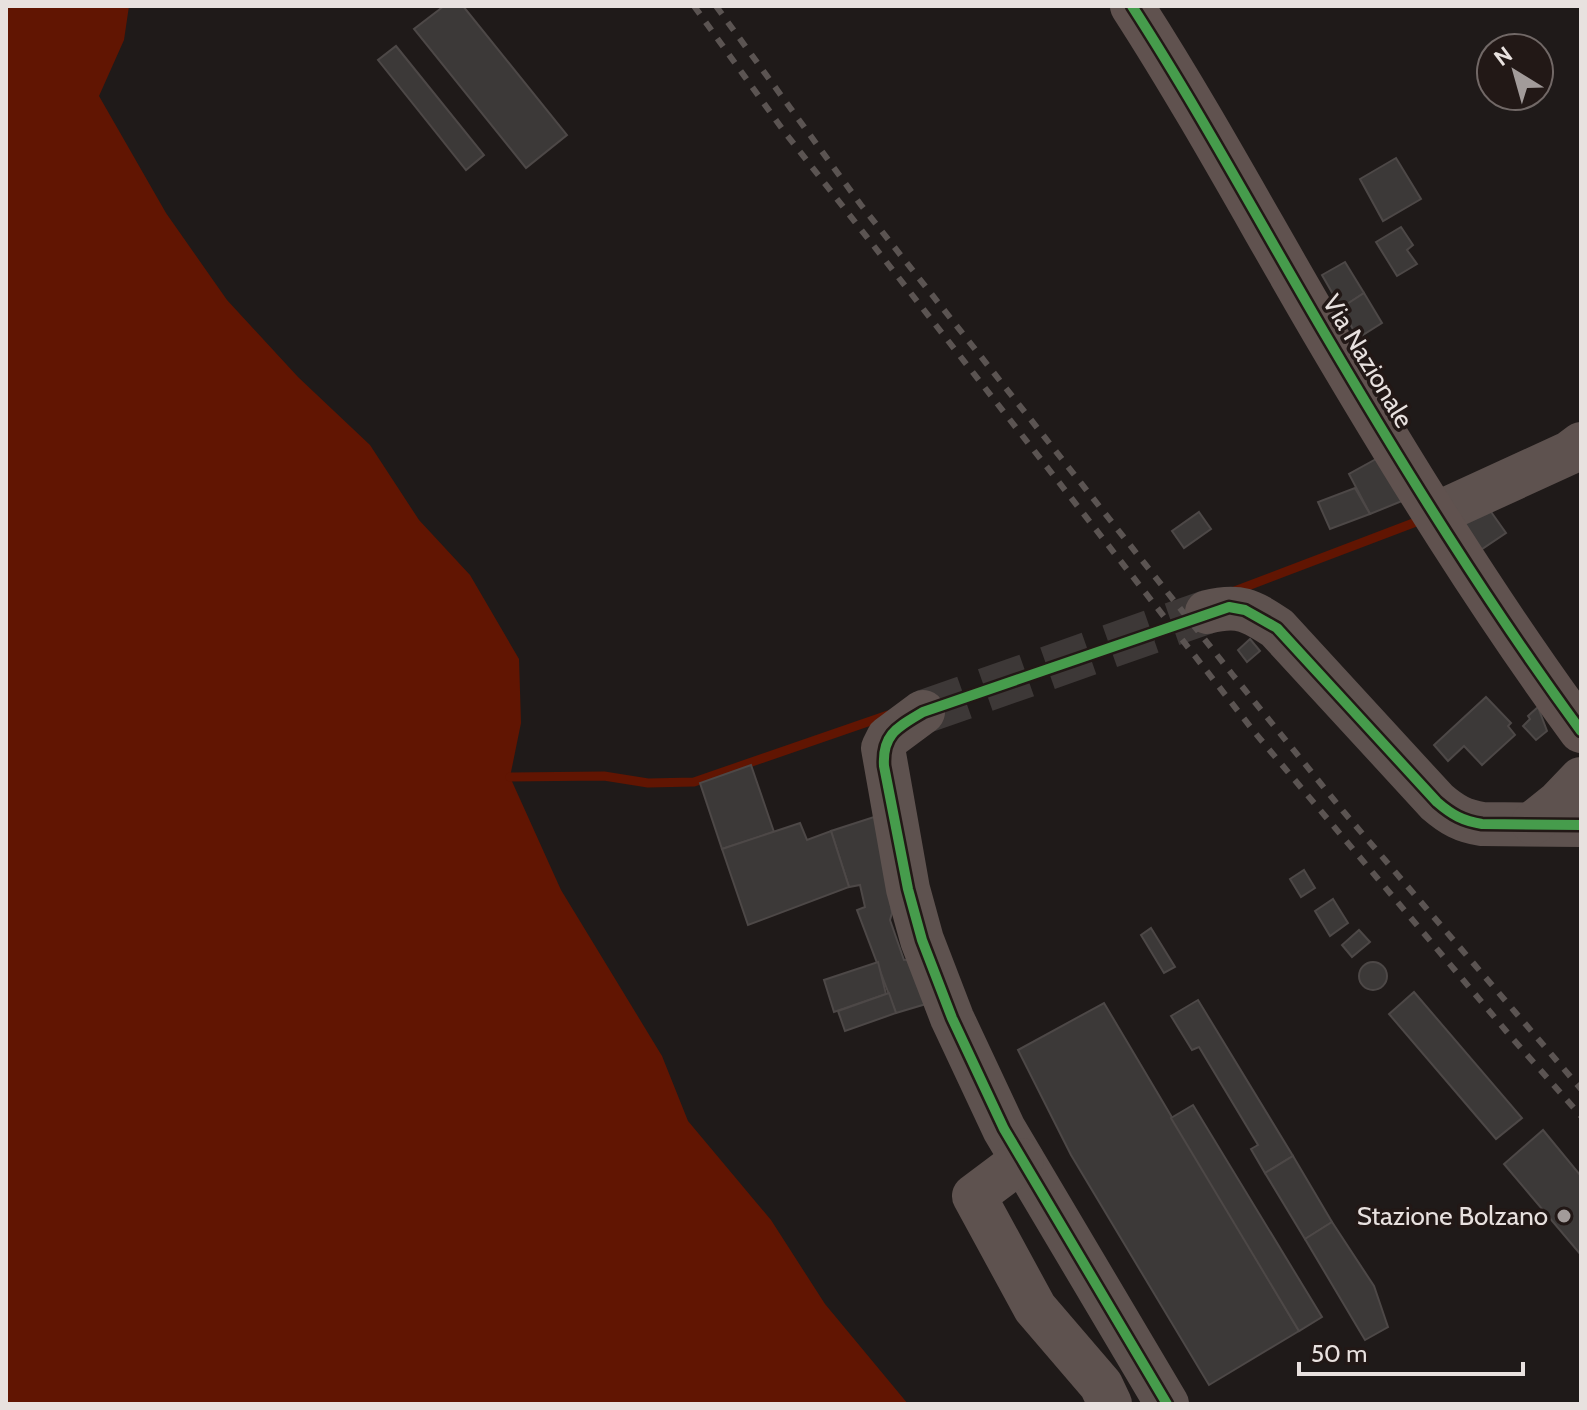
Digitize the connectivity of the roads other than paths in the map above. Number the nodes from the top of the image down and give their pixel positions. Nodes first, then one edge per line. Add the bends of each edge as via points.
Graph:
1 (1132, 6) edge
2 (1581, 444) edge
3 (1436, 514) junction
4 (1207, 612) tunnel mouth
5 (923, 712) tunnel mouth
6 (1581, 731) edge
7 (1581, 779) edge
8 (1533, 823) junction
9 (1581, 825) edge
10 (1022, 1160) junction
11 (1110, 1404) edge
12 (1167, 1404) edge

1 - 3 main road, Via Nazionale
2 - 3 street
3 - 6 main road, Via Nazionale via 1526,656
4 - 8 street via 1245,610 1277,628 1454,816 1482,824
5 - 10 street via 888,738 883,748 908,889 952,1018
7 - 8 street
8 - 9 street
10 - 11 street via 974,1196 1035,1308 1101,1385
10 - 12 street

